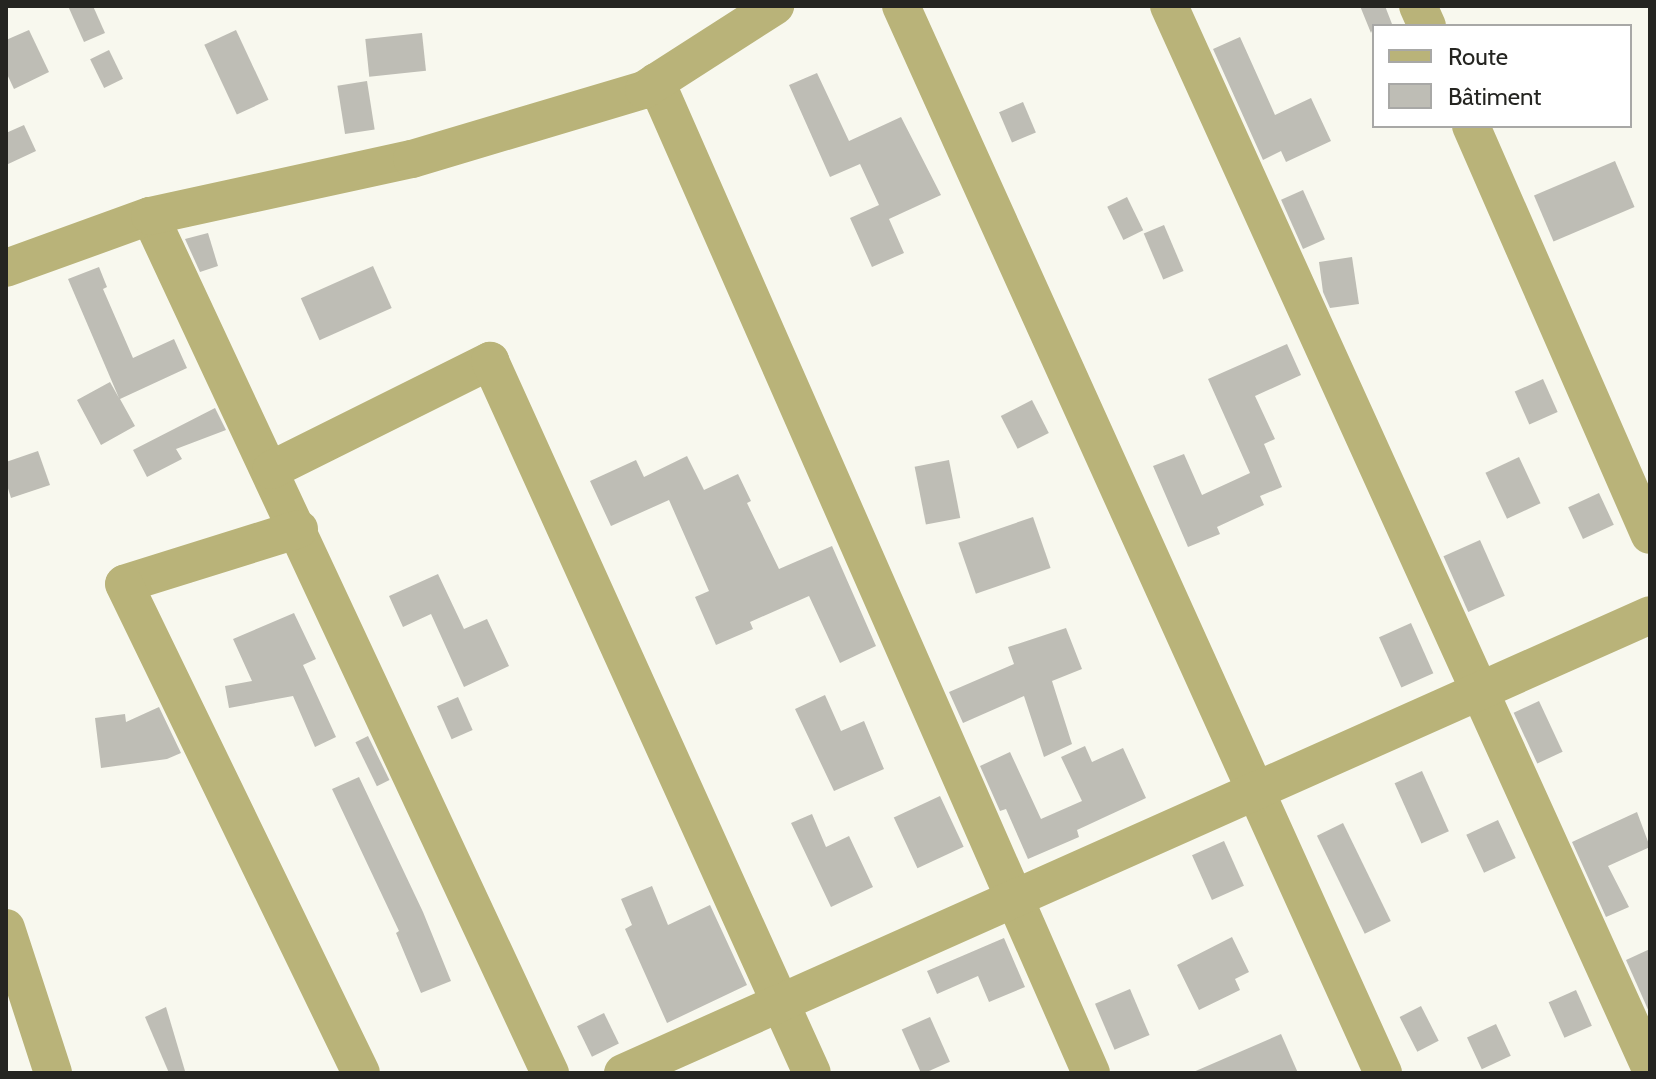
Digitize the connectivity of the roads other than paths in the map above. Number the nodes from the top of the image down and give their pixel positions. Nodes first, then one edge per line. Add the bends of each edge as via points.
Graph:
1 (775, 6) edge
2 (901, 6) edge
3 (1169, 6) edge
4 (656, 82) junction
5 (1472, 128) edge
6 (150, 216) junction
7 (6, 268) edge
8 (271, 470) junction
9 (299, 529) junction
10 (1650, 535) edge
11 (1650, 615) edge
12 (1479, 691) junction
13 (1256, 790) junction
14 (1015, 898) junction
15 (6, 928) edge
16 (780, 1003) junction
17 (1650, 1067) edge
18 (53, 1073) edge
19 (361, 1073) edge
20 (550, 1073) edge
21 (623, 1073) edge
22 (812, 1073) edge
23 (1091, 1073) edge
24 (1383, 1073) edge

1 - 4 street
2 - 13 street
3 - 12 street
4 - 6 street via 644,90 412,159
4 - 14 street
5 - 10 street
6 - 7 street
6 - 8 street
8 - 9 street
8 - 16 street via 490,361
9 - 19 street via 124,584
9 - 20 street
11 - 12 street
12 - 13 street
12 - 17 street
13 - 14 street
13 - 24 street
14 - 16 street
14 - 23 street
15 - 18 street
16 - 21 street
16 - 22 street

